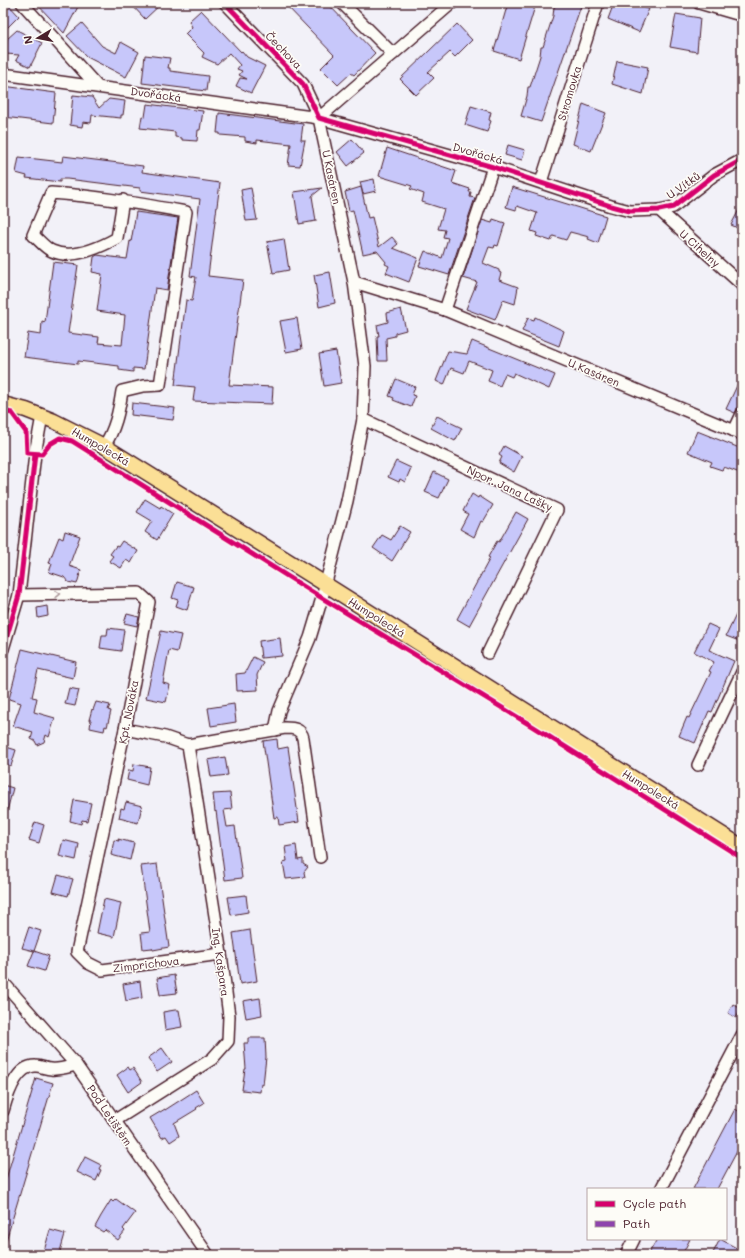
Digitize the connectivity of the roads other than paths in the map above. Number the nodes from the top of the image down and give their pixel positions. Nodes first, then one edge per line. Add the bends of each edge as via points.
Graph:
1 (22, 3) edge
2 (225, 3) edge
3 (342, 3) edge
4 (452, 3) edge
5 (598, 3) edge
6 (699, 3) edge
7 (737, 14) dead end
8 (393, 54) junction
9 (3, 74) edge
10 (97, 86) junction
11 (320, 118) junction
12 (742, 160) edge
13 (493, 167) junction
14 (541, 182) junction
15 (123, 200) junction
16 (659, 210) junction
17 (630, 211) joint
18 (354, 282) junction
19 (742, 285) edge
20 (445, 310) junction
21 (3, 404) edge
22 (742, 414) edge
23 (42, 416) junction
24 (363, 419) junction
25 (738, 432) edge
26 (104, 446) junction
27 (325, 584) junction
28 (19, 595) junction
29 (3, 649) edge
30 (488, 653) dead end
31 (742, 672) edge
32 (125, 728) junction
33 (275, 730) junction
34 (188, 745) junction
35 (698, 765) dead end
36 (742, 847) edge
37 (320, 857) dead end
38 (77, 952) joint
39 (221, 954) junction
40 (3, 982) edge
41 (742, 1035) edge
42 (76, 1065) junction
43 (3, 1111) edge
44 (114, 1121) junction
45 (662, 1188) edge
46 (634, 1240) edge
47 (208, 1255) edge
48 (626, 1255) edge

1 - 10 street
2 - 11 street, Čechova via 302,84
3 - 8 street
4 - 8 street
5 - 14 street, Stromovka
6 - 7 street
8 - 11 street
9 - 10 street, Dvořácká
10 - 11 street, Dvořácká
11 - 13 street, Dvořácká
11 - 18 street, U Kasáren
12 - 16 street, U Vítků via 714,175 673,207
13 - 14 street, Dvořácká
13 - 20 street
14 - 17 street, Dvořácká
15 - 15 street via 51,193 33,235 52,251 73,255 102,247 117,238
15 - 26 street via 186,212 160,385 122,391 113,429
16 - 17 street, U Vítků
16 - 19 street, U Cihelny
18 - 20 street, U Kasáren
18 - 24 street, U Kasáren via 365,366
20 - 25 street, U Kasáren
21 - 23 main road, Humpolecká
22 - 25 street
23 - 26 main road, Humpolecká
23 - 28 street via 35,454
24 - 27 street, U Kasáren via 347,501
24 - 30 street, Npor. Jana Lašky via 557,510
26 - 27 main road, Humpolecká
27 - 33 street via 310,638 279,711
27 - 36 main road, Humpolecká
28 - 29 street
28 -> 32 street, Kpt. Nováka via 139,593 149,602
31 - 35 street
32 - 34 street
32 - 38 street, Kpt. Nováka
33 - 34 street
33 - 37 street via 294,728 302,734
34 - 39 street, Ing. Kašpara
38 - 39 street, Zimprichova via 88,963 102,970
39 - 44 street, Ing. Kašpara via 229,1016 228,1041 212,1059
40 - 42 street, Pod Letištěm
41 - 45 street
42 - 43 street via 51,1070 37,1066 28,1067 10,1088
42 - 44 street, Pod Letištěm
44 - 47 street, Pod Letištěm
46 - 48 street

